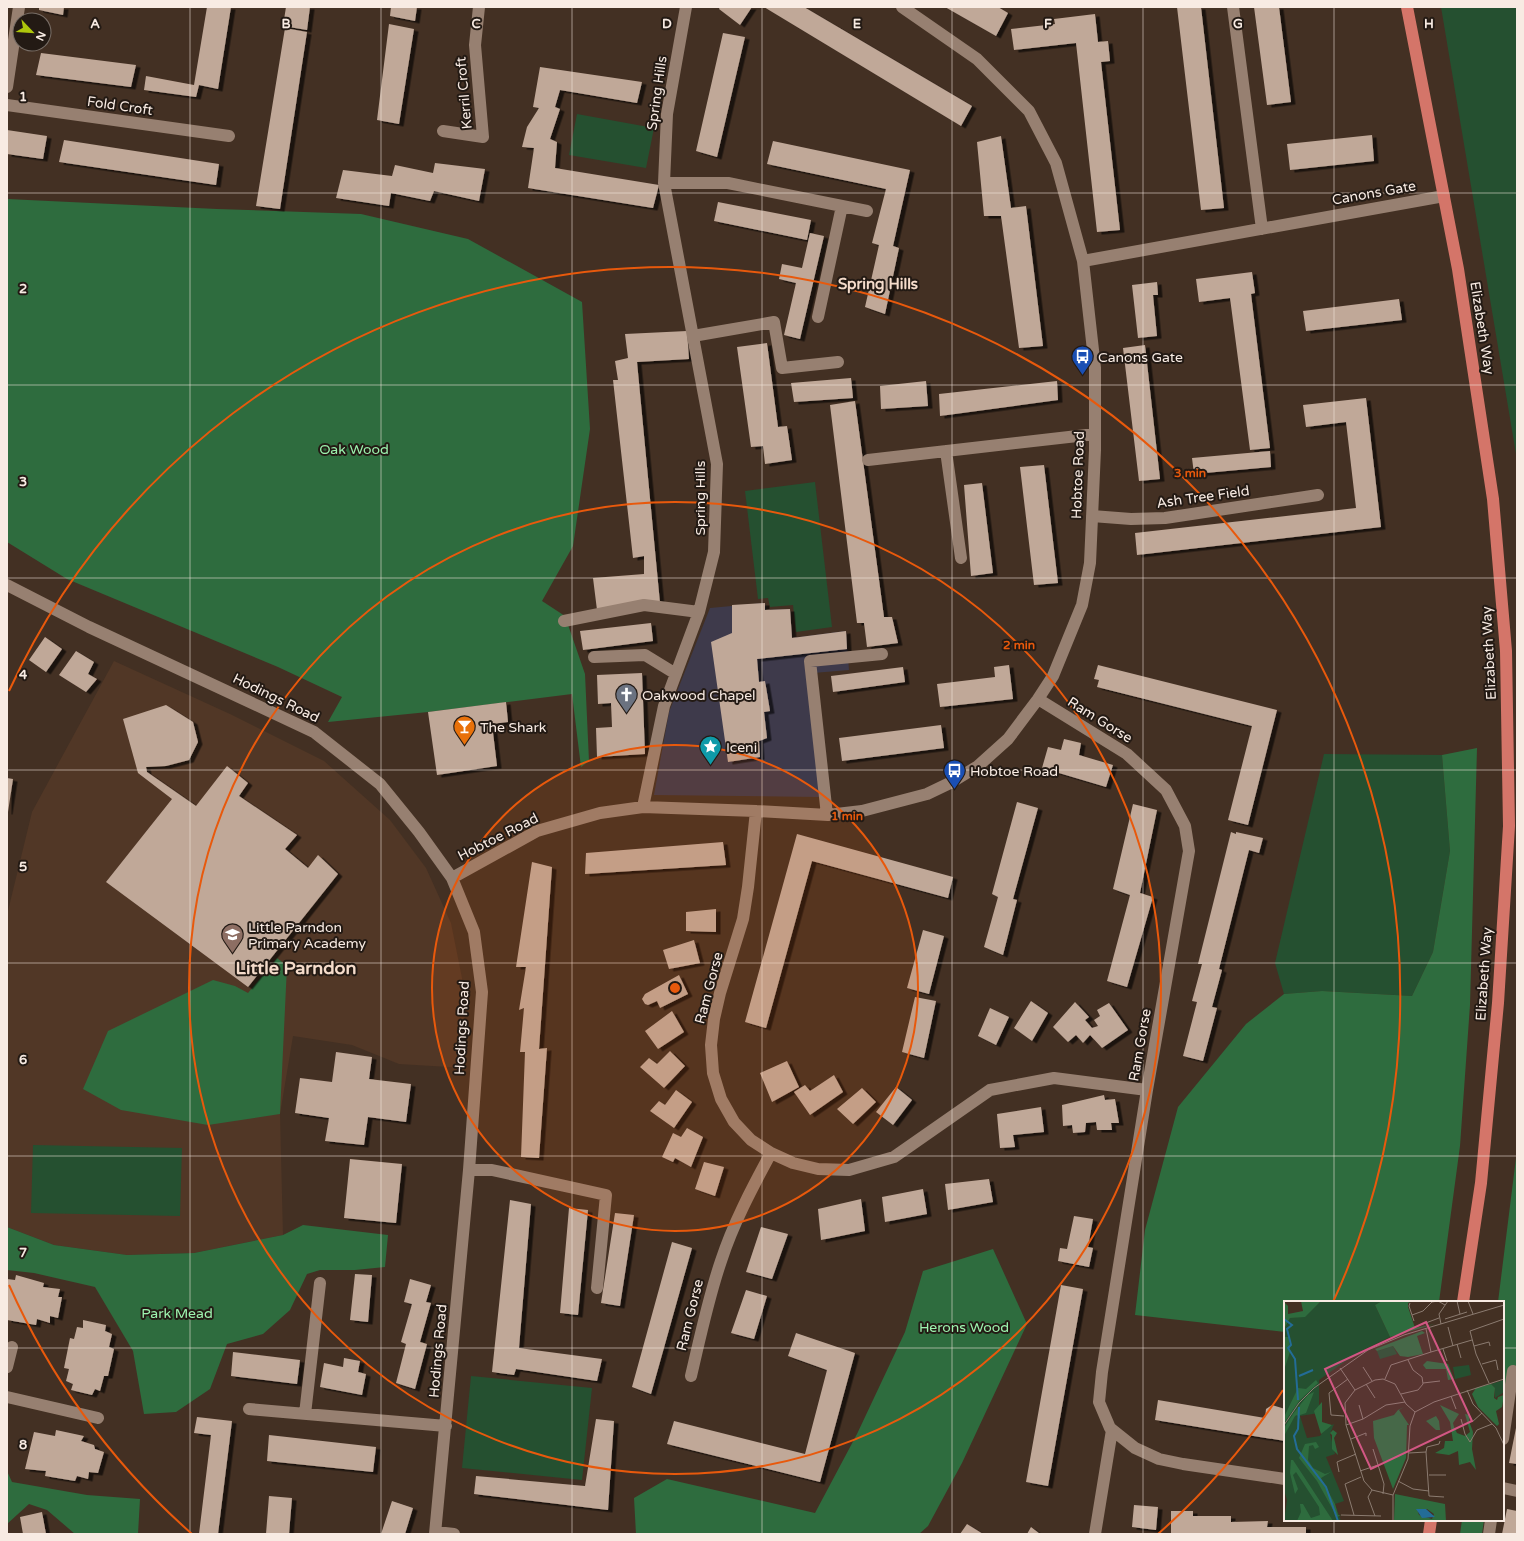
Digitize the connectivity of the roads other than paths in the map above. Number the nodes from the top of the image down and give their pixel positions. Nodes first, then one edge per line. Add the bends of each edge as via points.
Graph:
1 (19, 7) edge
2 (479, 7) edge
3 (686, 7) edge
4 (902, 7) edge
5 (1233, 7) edge
6 (1407, 7) edge
7 (7, 87) edge
8 (7, 105) edge
9 (443, 131) dead end
10 (229, 136) dead end
11 (664, 184) junction
12 (1444, 196) junction
13 (842, 206) junction
14 (867, 211) dead end
15 (1262, 229) junction
16 (1083, 261) junction
17 (818, 317) dead end
18 (693, 336) junction
19 (838, 362) dead end
20 (1095, 434) junction
21 (946, 451) junction
22 (868, 460) dead end
23 (1318, 495) dead end
24 (1092, 516) junction
25 (961, 558) dead end
26 (7, 585) edge
27 (699, 612) junction
28 (564, 621) dead end
29 (882, 654) dead end
30 (594, 657) dead end
31 (676, 674) junction
32 (1038, 699) junction
33 (642, 807) junction
34 (756, 811) junction
35 (827, 815) junction
36 (452, 878) junction
37 (1147, 1090) junction
38 (770, 1153) junction
39 (469, 1170) junction
40 (320, 1283) dead end
41 (597, 1288) dead end
42 (1463, 1301) edge
43 (12, 1347) dead end
44 (7, 1367) edge
45 (1513, 1371) dead end
46 (691, 1376) dead end
47 (7, 1397) edge
48 (249, 1409) dead end
49 (305, 1414) junction
50 (98, 1418) dead end
51 (446, 1426) junction
52 (1112, 1430) junction
53 (1504, 1432) edge
54 (1284, 1479) edge
55 (1504, 1488) edge
56 (1517, 1490) edge
57 (1431, 1521) edge
58 (1491, 1521) edge
59 (436, 1533) edge
60 (454, 1534) edge
61 (1095, 1534) edge
62 (1429, 1534) edge
63 (1489, 1534) edge

1 - 7 street
2 - 9 street, Kerril Croft via 475,45 483,137
3 - 11 street, Spring Hills via 667,114
4 - 16 street, Hobtoe Road via 977,59 1029,110 1056,163
5 - 15 street
6 - 12 main road, Elizabeth Way
8 - 10 street, Fold Croft
11 - 13 street via 728,183
11 - 18 street, Spring Hills
12 - 15 street, Canons Gate
12 - 42 main road, Elizabeth Way via 1458,269 1493,499 1506,651 1509,826 1498,1003 1481,1183
13 - 14 street
13 - 17 street
15 - 16 street, Canons Gate
16 - 20 street, Hobtoe Road via 1095,368
18 - 19 street via 774,322 782,368
18 - 27 street, Spring Hills via 717,464 714,552
20 - 21 street
20 - 24 street, Hobtoe Road
21 - 22 street
21 - 25 street
23 - 24 street, Ash Tree Field via 1165,518
24 - 32 street, Hobtoe Road via 1090,563 1082,604 1053,676
26 - 36 street, Hodings Road via 89,627 314,732 380,784
27 - 28 street via 644,605
27 - 31 street, Spring Hills
29 - 35 street via 810,661
30 - 31 street via 645,655
31 - 33 street, Spring Hills via 664,706
32 - 35 street, Hobtoe Road via 1008,739 978,766 952,782 926,794 899,802 862,811
32 - 37 street, Ram Gorse via 1127,754 1166,790 1185,826 1189,851
33 - 34 street, Hobtoe Road
33 - 36 street, Hobtoe Road via 600,813 538,831
34 - 35 street, Hobtoe Road
34 - 38 street, Ram Gorse via 743,919 720,993 711,1046 713,1073 734,1122 751,1140
36 - 39 street, Hodings Road via 474,932 482,992
37 - 38 street, Ram Gorse via 1054,1078 990,1090 894,1157 849,1170 818,1169 793,1163
37 - 52 street via 1102,1372 1099,1402
38 - 46 street, Ram Gorse via 752,1187 721,1260
39 - 41 street via 492,1170 606,1195
39 - 51 street, Hodings Road
40 - 49 street
43 - 44 street
45 - 53 street
47 - 50 street
48 - 49 street
49 - 51 street
51 - 59 street, Hodings Road
52 - 54 street via 1135,1448 1159,1459
52 - 61 street
55 - 56 street
57 - 62 main road
58 - 63 street
59 - 60 street

